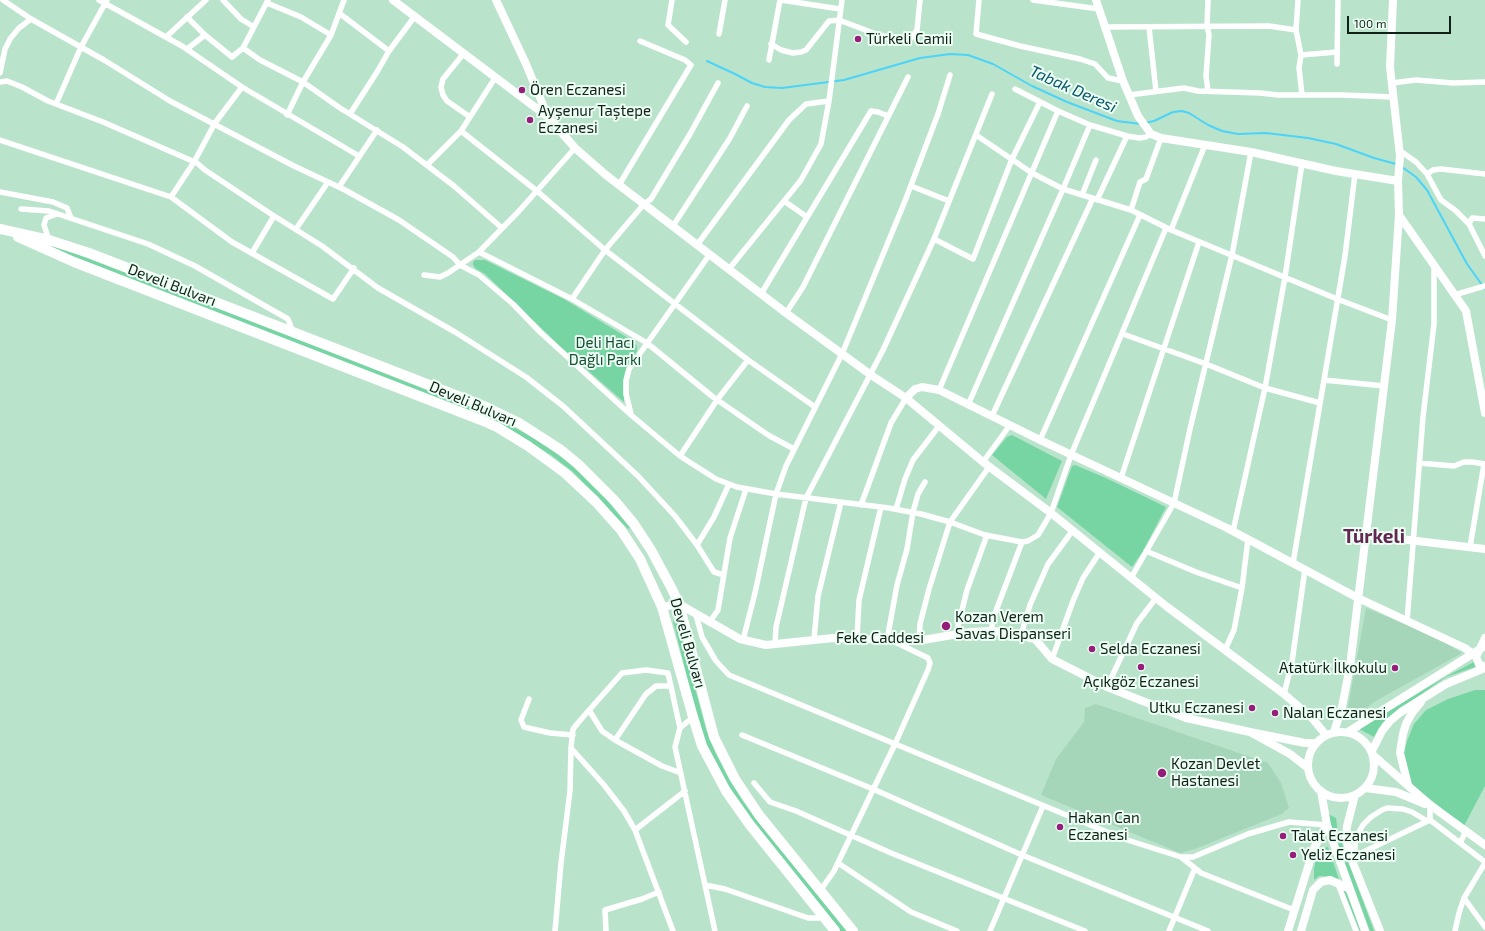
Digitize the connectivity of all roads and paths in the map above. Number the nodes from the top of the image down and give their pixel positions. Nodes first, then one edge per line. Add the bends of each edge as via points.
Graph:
1 (3, 0) edge
2 (99, 0) edge
3 (206, 0) edge
4 (223, 0) edge
5 (344, 0) edge
6 (393, 0) edge
7 (496, 0) edge
8 (672, 0) edge
9 (725, 0) edge
10 (780, 0) edge
11 (842, 0) edge
12 (920, 0) edge
13 (979, 0) edge
14 (1033, 0) edge
15 (1096, 0) edge
16 (1208, 0) edge
17 (1298, 0) edge
18 (1338, 0) edge
19 (1393, 0) edge
20 (268, 1) edge
21 (106, 2) edge
22 (1063, 2) edge
23 (840, 9) junction
24 (1099, 9) junction
25 (339, 13) junction
26 (415, 16) junction
27 (187, 17) junction
28 (30, 19) junction
29 (839, 20) junction
30 (1207, 26) junction
31 (254, 27) junction
32 (1105, 27) junction
33 (1149, 27) junction
34 (1296, 30) junction
35 (719, 34) dead end
36 (205, 35) junction
37 (330, 35) junction
38 (166, 37) junction
39 (640, 41) dead end
40 (686, 42) dead end
41 (771, 44) junction
42 (81, 47) junction
43 (243, 48) junction
44 (187, 49) junction
45 (389, 51) junction
46 (1337, 52) junction
47 (464, 53) junction
48 (1301, 56) junction
49 (768, 60) dead end
50 (1337, 64) dead end
51 (0, 73) edge
52 (950, 75) dead end
53 (908, 77) dead end
54 (495, 78) junction
55 (1122, 81) junction
56 (0, 82) edge
57 (303, 82) junction
58 (1485, 82) edge
59 (718, 83) dead end
60 (1392, 83) junction
61 (242, 87) junction
62 (1015, 89) dead end
63 (1156, 91) junction
64 (1208, 91) junction
65 (992, 94) dead end
66 (1129, 95) junction
67 (1302, 95) junction
68 (1394, 97) junction
69 (829, 102) junction
70 (1040, 102) junction
71 (56, 104) junction
72 (747, 106) dead end
73 (1058, 111) junction
74 (350, 114) junction
75 (287, 115) junction
76 (888, 116) junction
77 (470, 117) junction
78 (548, 117) junction
79 (215, 123) junction
80 (1090, 125) junction
81 (377, 130) junction
82 (461, 131) junction
83 (1149, 132) junction
84 (976, 135) junction
85 (1127, 136) junction
86 (1161, 138) junction
87 (0, 140) edge
88 (1205, 145) junction
89 (575, 148) junction
90 (1251, 152) junction
91 (1400, 153) junction
92 (359, 156) junction
93 (1012, 158) junction
94 (1096, 160) dead end
95 (194, 162) junction
96 (1302, 163) junction
97 (427, 165) junction
98 (1032, 172) junction
99 (1355, 174) junction
100 (1427, 174) junction
101 (1485, 174) edge
102 (1398, 178) junction
103 (328, 182) junction
104 (619, 185) junction
105 (911, 186) junction
106 (339, 187) junction
107 (1063, 189) junction
108 (536, 191) junction
109 (0, 192) edge
110 (1082, 195) junction
111 (171, 197) junction
112 (1095, 199) junction
113 (784, 201) junction
114 (949, 201) junction
115 (644, 204) junction
116 (21, 209) dead end
117 (1131, 210) junction
118 (57, 214) junction
119 (1140, 215) junction
120 (1399, 215) junction
121 (274, 216) junction
122 (807, 217) junction
123 (71, 218) junction
124 (1485, 219) edge
125 (1469, 224) junction
126 (673, 226) junction
127 (502, 228) junction
128 (0, 229) edge
129 (296, 229) junction
130 (1169, 229) junction
131 (934, 239) junction
132 (49, 240) junction
133 (1199, 242) junction
134 (697, 245) junction
135 (605, 250) junction
136 (479, 252) junction
137 (252, 253) junction
138 (710, 254) junction
139 (1232, 255) junction
140 (1485, 256) edge
141 (460, 265) junction
142 (1434, 266) junction
143 (354, 268) junction
144 (729, 269) junction
145 (424, 275) dead end
146 (1286, 277) junction
147 (1485, 286) edge
148 (761, 294) junction
149 (1454, 295) junction
150 (572, 299) junction
151 (1337, 300) junction
152 (675, 303) junction
153 (786, 313) junction
154 (1392, 320) junction
155 (293, 332) junction
156 (1123, 334) junction
157 (647, 343) junction
158 (1164, 350) junction
159 (842, 354) junction
160 (748, 360) junction
161 (1206, 364) junction
162 (871, 375) junction
163 (1324, 380) junction
164 (1384, 386) junction
165 (1265, 388) junction
166 (938, 390) junction
167 (1483, 391) edge
168 (906, 398) junction
169 (717, 400) junction
170 (1320, 403) junction
171 (968, 405) junction
172 (815, 407) junction
173 (1485, 413) edge
174 (631, 414) junction
175 (992, 416) junction
176 (1010, 425) junction
177 (939, 426) junction
178 (1040, 440) junction
179 (794, 449) junction
180 (1071, 454) junction
181 (680, 456) junction
182 (1419, 463) junction
183 (986, 464) junction
184 (1485, 464) edge
185 (1121, 478) junction
186 (925, 482) dead end
187 (729, 484) junction
188 (746, 489) junction
189 (776, 494) junction
190 (806, 498) junction
191 (841, 502) junction
192 (1174, 503) junction
193 (861, 505) junction
194 (881, 507) junction
195 (896, 509) junction
196 (913, 512) junction
197 (1052, 513) junction
198 (950, 522) junction
199 (1073, 530) junction
200 (1233, 531) junction
201 (988, 535) junction
202 (1366, 535) junction
203 (1248, 539) junction
204 (1413, 541) junction
205 (1022, 542) junction
206 (697, 545) junction
207 (1470, 547) junction
208 (1485, 549) edge
209 (1146, 551) junction
210 (1100, 552) junction
211 (1293, 563) junction
212 (1305, 569) junction
213 (724, 576) junction
214 (1131, 578) junction
215 (1242, 588) junction
216 (1156, 598) junction
217 (1358, 598) junction
218 (678, 604) junction
219 (662, 607) junction
220 (696, 615) junction
221 (1407, 621) junction
222 (709, 623) junction
223 (991, 631) junction
224 (956, 634) junction
225 (1021, 635) junction
226 (856, 638) junction
227 (1485, 638) edge
228 (743, 640) junction
229 (814, 640) junction
230 (889, 640) junction
231 (919, 640) junction
232 (775, 644) junction
233 (1225, 650) junction
234 (1479, 650) edge
235 (1052, 659) junction
236 (1485, 668) edge
237 (671, 686) junction
238 (1107, 686) junction
239 (1284, 694) junction
240 (1425, 697) junction
241 (529, 699) dead end
242 (589, 710) junction
243 (693, 717) junction
244 (680, 728) junction
245 (1250, 732) junction
246 (1334, 732) junction
247 (1348, 732) junction
248 (573, 735) junction
249 (742, 735) dead end
250 (1326, 735) junction
251 (615, 740) junction
252 (1316, 743) junction
253 (896, 744) junction
254 (571, 748) junction
255 (1372, 753) junction
256 (1308, 768) junction
257 (681, 773) junction
258 (754, 783) dead end
259 (1408, 785) junction
260 (1365, 788) junction
261 (873, 789) junction
262 (685, 790) junction
263 (1321, 791) junction
264 (1355, 795) junction
265 (1430, 805) junction
266 (1043, 806) junction
267 (1428, 820) junction
268 (1327, 826) junction
269 (635, 830) junction
270 (1466, 830) junction
271 (851, 835) junction
272 (1460, 843) junction
273 (1485, 845) edge
274 (1022, 855) junction
275 (1180, 857) junction
276 (1353, 857) junction
277 (1485, 862) edge
278 (838, 863) junction
279 (1195, 868) junction
280 (1338, 884) junction
281 (705, 885) junction
282 (1348, 888) junction
283 (820, 891) junction
284 (659, 892) junction
285 (1004, 898) junction
286 (1464, 898) junction
287 (1294, 910) junction
288 (1174, 917) junction
289 (824, 918) junction
290 (1485, 927) edge
291 (556, 931) edge
292 (606, 931) edge
293 (673, 931) edge
294 (715, 931) edge
295 (835, 931) edge
296 (853, 931) edge
297 (957, 931) edge
298 (990, 931) edge
299 (1085, 931) edge
300 (1169, 931) edge
301 (1208, 931) edge
302 (1288, 931) edge
303 (1301, 931) edge
304 (1356, 931) edge
305 (1365, 931) edge
306 (1380, 931) edge
307 (1455, 931) edge

1 - 28 street
2 - 21 street
3 - 27 street
4 - 31 street via 241,19
5 - 25 street
6 - 26 street
7 - 78 street
8 - 40 street via 668,25
9 - 35 street
10 - 23 street
10 - 41 street
11 - 23 street
12 - 29 street via 917,30 910,39 903,41
13 - 55 street via 976,34 1080,59 1095,64 1108,78
14 - 22 street
15 - 24 street
16 - 30 street
17 - 34 street
18 - 46 street
19 - 60 street via 1390,67
20 - 31 street
20 - 37 street
21 - 38 street
21 - 42 street
22 - 24 street
23 - 29 street
24 - 32 street
25 - 37 street
25 - 45 street
26 - 45 street
26 - 47 street
27 - 36 street
27 - 38 street
28 - 42 street
28 - 51 street via 10,39
29 - 41 street via 829,21 806,50 801,52 781,50
29 - 69 street
30 - 33 street
30 - 34 street via 1269,26
30 - 64 street
31 - 43 street
32 - 33 street
32 - 55 street
33 - 63 street
34 - 48 street
36 - 43 street via 232,57
36 - 44 street
37 - 57 street
38 - 44 street
39 - 104 street via 691,65
41 - 49 street
42 - 71 street
42 - 79 street via 170,101
43 - 57 street via 260,60
44 - 61 street
45 - 74 street
46 - 48 street
46 - 50 street
47 - 54 street
47 - 77 street via 443,79 441,87 447,101
48 - 67 street via 1299,68
52 - 105 street
53 - 76 street
54 - 77 street
54 - 78 street
55 - 66 street
56 - 71 street via 22,87
57 - 74 street
57 - 75 street
58 - 60 street via 1416,80
59 - 115 street via 651,199
60 - 68 street
61 - 75 street
61 - 79 street
62 - 70 street
63 - 64 street via 1184,88
63 - 66 street
64 - 67 street via 1278,96
65 - 84 street
66 - 83 street via 1138,116
67 - 68 street
68 - 91 street
69 - 113 street via 821,144 801,180
69 - 134 street via 806,104 790,120
70 - 73 street
70 - 93 street
71 - 95 street
72 - 126 street via 730,138
73 - 80 street
73 - 98 street
74 - 81 street
75 - 92 street
76 - 122 street via 871,111
76 - 153 street via 803,287
77 - 82 street
78 - 89 street
79 - 95 street
79 - 103 street
80 - 85 street
80 - 107 street
81 - 92 street
81 - 97 street
82 - 97 street
82 - 108 street
83 - 85 street via 1143,138
83 - 86 street
84 - 93 street
84 - 114 street
85 - 112 street
86 - 88 street
86 - 117 street via 1146,179 1140,182
87 - 111 street
88 - 90 street
88 - 130 street
89 - 104 street
89 - 108 street
90 - 96 street
90 - 139 street
91 - 100 street via 1416,162
91 - 102 street
92 - 106 street
93 - 98 street
93 - 131 street via 972,258
94 - 110 street
95 - 111 street
95 - 121 street
96 - 99 street
96 - 146 street
97 - 127 street
98 - 107 street
98 - 166 street
99 - 102 street
99 - 151 street
100 - 101 street via 1441,169
100 - 125 street via 1441,200
102 - 120 street
103 - 106 street
103 - 129 street
104 - 115 street
105 - 114 street
105 - 159 street
106 - 141 street via 400,220 453,257
107 - 110 street
107 - 171 street
108 - 127 street
108 - 135 street
109 - 123 street via 52,202 67,208
110 - 112 street
111 - 137 street via 232,242
112 - 117 street
112 - 175 street
113 - 122 street
113 - 144 street
114 - 131 street
115 - 126 street
115 - 135 street
116 - 118 street
117 - 119 street
118 - 123 street
118 - 132 street via 46,218 44,224
119 - 130 street
119 - 178 street
120 - 142 street
120 - 154 street
121 - 129 street
121 - 137 street
122 - 148 street
123 - 155 street via 148,244 194,266 288,319
124 - 125 street via 1472,218
125 - 140 street
126 - 134 street
127 - 136 street
128 - 132 highway, Develi Bulvarı
128 - 219 highway, Develi Bulvarı via 74,262 502,430 557,467 608,515 640,559
129 - 143 street
130 - 133 street
130 - 156 street
131 - 162 street
132 - 155 highway, Develi Bulvarı via 90,253
133 - 139 street
133 - 158 street
134 - 138 street
135 - 150 street
135 - 152 street
136 - 141 street
136 - 150 street
137 - 143 street via 333,299
138 - 144 street
138 - 152 street
139 - 146 street
139 - 161 street
141 - 145 street via 440,276
141 - 174 street via 479,275 513,304 540,332
142 - 149 street
142 - 182 street via 1434,324
143 - 206 street via 378,288 498,358 563,406 638,476 675,516
144 - 148 street
146 - 151 street
146 - 165 street
147 - 149 street
148 - 153 street
149 - 167 street via 1466,311
150 - 157 street
151 - 154 street
151 - 163 street
152 - 157 street
152 - 160 street
153 - 159 street
154 - 164 street
155 - 218 highway, Develi Bulvarı via 496,411 561,450 615,500 634,524 664,572
156 - 158 street
156 - 180 street
157 - 169 street
157 - 174 street via 629,369 626,381
158 - 161 street
158 - 185 street
159 - 162 street
159 - 172 street
160 - 169 street
160 - 172 street
161 - 165 street
161 - 192 street
162 - 168 street
162 - 190 street
163 - 164 street
163 - 170 street
164 - 202 street
165 - 170 street
165 - 200 street
166 - 168 street via 915,389
166 - 171 street
167 - 173 street
168 - 177 street
168 - 193 street via 891,423
169 - 179 street via 768,435
169 - 181 street
170 - 211 street
171 - 175 street
172 - 179 street
174 - 181 street
175 - 176 street
176 - 178 street
176 - 183 street
177 - 183 street
177 - 195 street via 913,460
178 - 180 street
179 - 189 street
180 - 185 street
180 - 197 street
181 - 187 street via 716,479
182 - 184 street via 1454,466 1464,462
182 - 204 street
183 - 197 street
183 - 198 street
184 - 207 street
185 - 192 street
186 - 196 street via 918,494
187 - 188 street
187 - 206 street
188 - 189 street
188 - 213 street via 730,538
189 - 190 street
189 - 228 street via 756,593
190 - 191 street
190 - 232 street via 776,627
191 - 193 street
191 - 229 street via 818,596
192 - 200 street
192 - 209 street
193 - 194 street
194 - 195 street
194 - 226 street via 860,600
195 - 196 street
196 - 198 street
196 - 230 street via 907,550 897,584
197 - 199 street
197 - 205 street via 1038,535
198 - 201 street
198 - 231 street via 929,589 920,624
199 - 210 street
199 - 225 street via 1048,564 1030,605
200 - 203 street
201 - 205 street
201 - 224 street via 967,590
202 - 204 street
202 - 217 street
203 - 211 street
203 - 215 street
204 - 207 street
204 - 221 street
205 - 223 street via 994,616
206 - 213 street via 714,572
207 - 208 street
209 - 214 street
209 - 215 street
210 - 214 street
210 - 235 street via 1072,601
211 - 212 street
212 - 217 street
212 - 239 street via 1292,662
213 - 222 street via 718,610
214 - 216 street
215 - 233 street via 1234,630
216 - 233 street
216 - 238 street via 1137,623
217 - 221 street
217 - 246 street via 1350,666
218 - 219 street
218 - 220 street, Feke Caddesi
218 - 283 highway, Develi Bulvarı via 709,720 722,754 749,802
219 - 243 highway, Develi Bulvarı
220 - 222 street, Feke Caddesi
220 - 253 street via 702,638 716,661 730,675
221 - 234 street via 1465,648
222 - 228 street, Feke Caddesi
223 - 224 street, Feke Caddesi
223 - 225 street, Feke Caddesi
224 - 231 street, Feke Caddesi
225 - 235 street, Feke Caddesi via 1035,639
226 - 229 street, Feke Caddesi
226 - 230 street, Feke Caddesi
227 - 234 street
228 - 232 street, Feke Caddesi
229 - 232 street, Feke Caddesi
230 - 231 street, Feke Caddesi
230 - 253 street via 928,658 930,662
233 - 239 street
234 - 236 street via 1477,661
234 - 247 street
235 - 238 street, Feke Caddesi
236 - 240 street via 1446,684
237 - 242 street via 668,673 646,670 622,673
237 - 244 street
237 - 251 street via 656,686 646,694
238 - 245 street, Feke Caddesi via 1186,718
239 - 250 street via 1312,718
240 - 255 street via 1390,721 1382,731
240 - 259 street via 1412,713 1403,734 1400,753
241 - 248 street via 521,720 524,727
242 - 248 street via 574,729
242 - 251 street via 602,731
243 - 244 street
243 - 289 highway, Develi Bulvarı via 708,759 732,800
244 - 257 street via 675,747
245 - 252 street, Feke Caddesi via 1305,744
245 - 256 street via 1290,754
246 - 247 street
246 - 250 street
247 - 255 street via 1362,739
248 - 254 street
249 - 261 street
250 - 252 street
251 - 257 street via 662,766
252 - 256 street via 1310,755
253 - 261 street
253 - 266 street
254 - 269 street via 620,806
254 - 291 street via 570,791
255 - 259 street
255 - 260 street via 1373,773
256 - 263 street via 1310,777
257 - 262 street
258 - 271 street via 770,802
259 - 265 street
260 - 264 street
260 - 265 street via 1396,792
261 - 271 street
261 - 274 street
262 - 269 street
262 - 281 street
263 - 264 street via 1338,798
263 - 268 street
264 - 276 street via 1346,838
265 - 267 street
265 - 270 street
266 - 274 street
266 - 275 street via 1124,839
267 - 272 street
267 - 276 street
267 - 276 street via 1403,809 1382,810 1363,825 1355,842
268 - 275 street via 1289,822 1248,834 1193,857
268 - 282 street
268 - 287 street via 1314,848
269 - 284 street
270 - 272 street
270 - 273 street
271 - 278 street
271 - 285 street
272 - 277 street
274 - 285 street
274 - 288 street
275 - 279 street
276 - 306 street
277 - 286 street
278 - 283 street
278 - 297 street via 911,912
279 - 287 street via 1201,873
279 - 288 street
280 - 282 street
280 - 303 street via 1330,880 1321,882 1313,890
280 - 304 street
281 - 289 street via 725,888 808,918
281 - 294 street
282 - 305 street
283 - 296 highway, Develi Bulvarı
284 - 292 street via 642,900 605,910
284 - 293 street
285 - 298 street
285 - 299 street
286 - 290 street
286 - 307 street
287 - 302 street
288 - 300 street
288 - 301 street
289 - 295 highway, Develi Bulvarı

